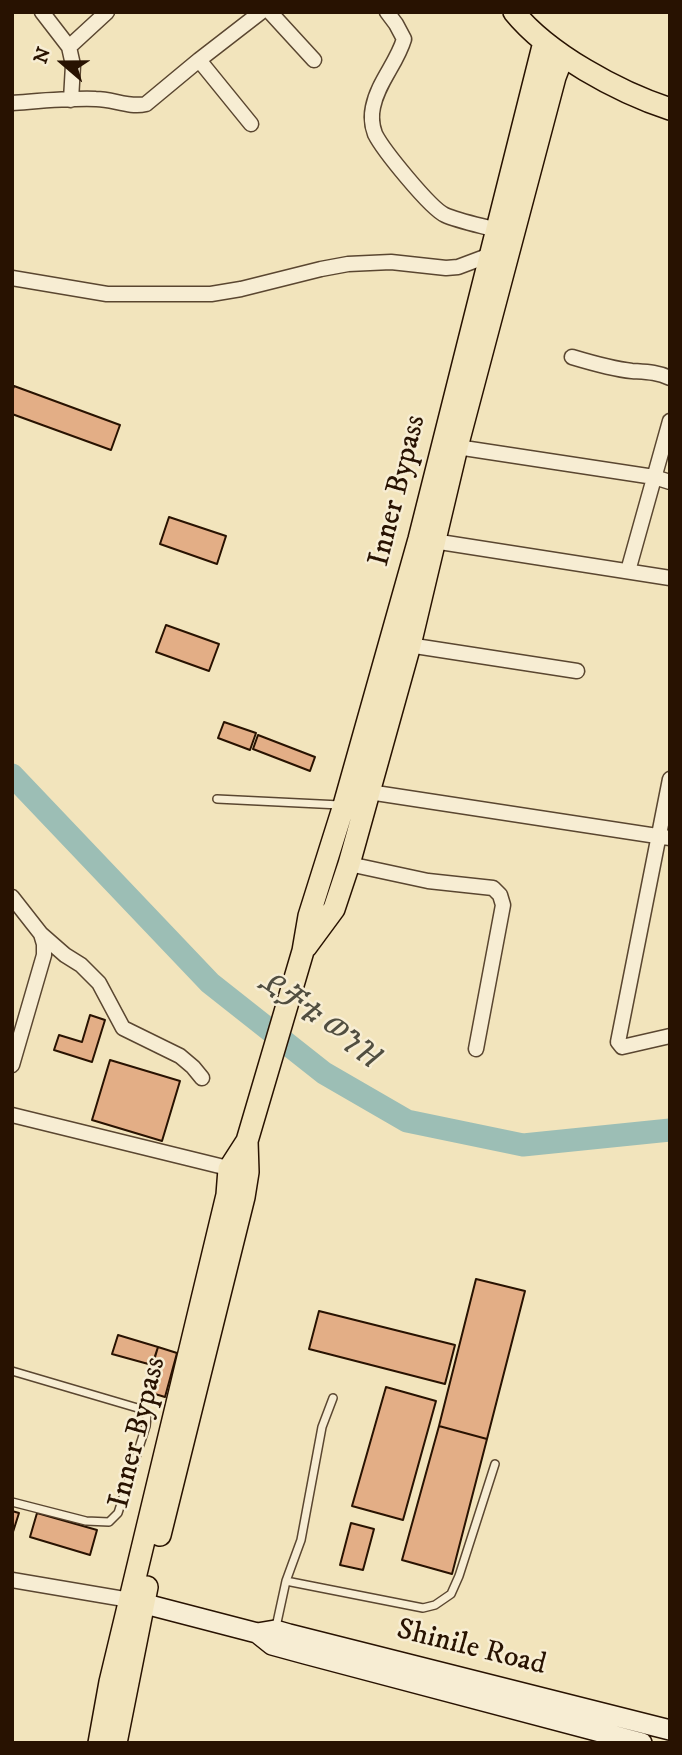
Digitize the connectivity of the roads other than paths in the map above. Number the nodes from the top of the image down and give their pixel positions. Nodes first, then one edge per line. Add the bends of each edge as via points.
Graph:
1 (42, 12) edge
2 (107, 12) edge
3 (261, 12) edge
4 (270, 12) edge
5 (387, 12) edge
6 (516, 14) edge
7 (544, 42) junction
8 (69, 47) junction
9 (563, 56) junction
10 (199, 60) junction
11 (314, 60) dead end
12 (71, 100) junction
13 (12, 103) edge
14 (670, 109) edge
15 (251, 124) dead end
16 (498, 230) junction
17 (499, 255) junction
18 (12, 278) edge
19 (572, 357) dead end
20 (670, 378) edge
21 (670, 421) edge
22 (457, 447) junction
23 (654, 477) junction
24 (670, 482) edge
25 (426, 540) junction
26 (628, 570) junction
27 (670, 578) edge
28 (400, 643) junction
29 (577, 671) dead end
30 (670, 779) edge
31 (369, 792) junction
32 (217, 799) dead end
33 (344, 806) junction
34 (664, 838) edge
35 (349, 864) junction
36 (12, 897) edge
37 (41, 934) junction
38 (303, 951) junction
39 (65, 955) junction
40 (42, 963) junction
41 (670, 1036) edge
42 (476, 1049) dead end
43 (12, 1065) edge
44 (202, 1078) dead end
45 (12, 1115) edge
46 (239, 1170) junction
47 (12, 1371) edge
48 (333, 1398) dead end
49 (495, 1464) dead end
50 (12, 1502) edge
51 (12, 1580) edge
52 (286, 1581) junction
53 (137, 1601) junction
54 (268, 1636) junction
55 (670, 1730) edge
56 (99, 1743) edge
57 (116, 1743) edge
58 (642, 1743) edge

1 - 8 street
2 - 8 street
3 - 10 street
4 - 11 street
5 - 16 street via 404,39 374,101 376,135 411,183 444,215
6 - 7 main road
7 - 9 main road
7 - 16 main road, Inner Bypass
8 - 12 street
9 - 14 main road via 635,96
9 - 17 main road, Inner Bypass
10 - 12 street via 140,106
10 - 15 street
12 - 13 street
16 - 17 main road, Inner Bypass
17 - 18 street via 446,268 391,262 348,264 211,294 107,294
17 - 22 main road, Inner Bypass
17 - 25 main road, Inner Bypass
19 - 20 street
21 - 23 street
22 - 23 street
22 - 25 main road, Inner Bypass
23 - 24 street
23 - 26 street
25 - 26 street
25 - 28 main road, Inner Bypass
26 - 27 street
28 - 29 street
28 - 31 main road, Inner Bypass
28 - 33 main road, Inner Bypass
30 - 34 street
31 - 34 street
31 - 35 main road, Inner Bypass
32 - 33 lane
33 - 38 main road, Inner Bypass via 309,916
34 - 41 street via 618,1042 622,1047
35 - 38 main road, Inner Bypass via 334,909
35 - 42 street via 428,881 493,888 500,895 503,905
36 - 37 street
37 - 39 street
37 - 40 street
38 - 46 main road, Inner Bypass
39 - 40 street
39 - 44 street via 99,983 123,1028 180,1056
40 - 43 street
45 - 46 street
46 - 53 main road, Inner Bypass via 244,1197
47 - 50 lane via 141,1409 147,1415 118,1513 109,1522 86,1521
48 - 52 lane via 320,1436 301,1540
49 - 52 lane via 459,1576 451,1594 435,1605 423,1608
51 - 53 street, Shinile Road
52 - 54 lane
53 - 54 street, Shinile Road
53 - 56 main road, Inner Bypass via 110,1682
53 - 57 main road, Inner Bypass
54 - 55 street, Shinile Road
54 - 58 street, Shinile Road

